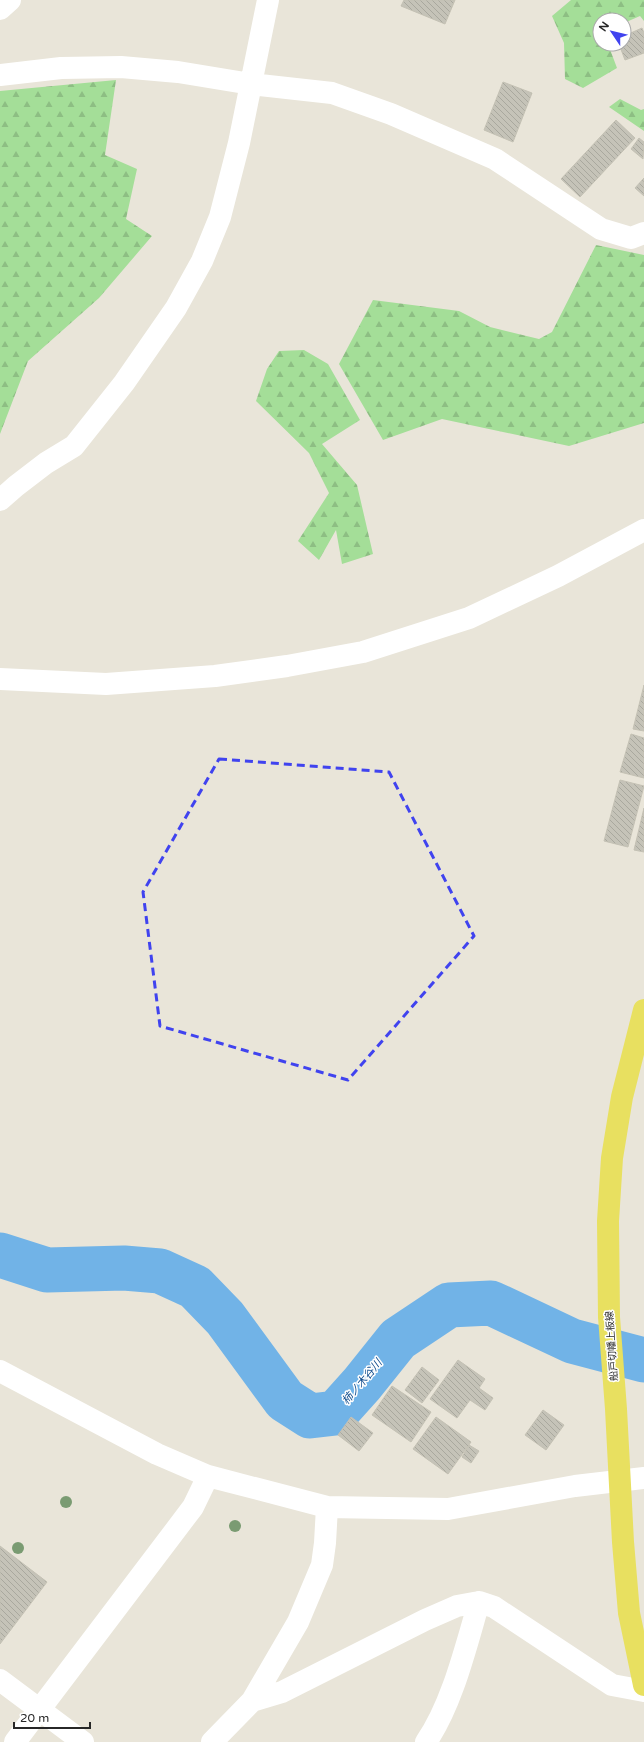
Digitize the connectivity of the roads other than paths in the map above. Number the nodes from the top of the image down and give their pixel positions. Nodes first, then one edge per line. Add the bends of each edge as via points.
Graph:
1 (10, 0) edge
2 (268, 0) edge
3 (0, 9) edge
4 (0, 75) edge
5 (251, 84) junction
6 (644, 233) edge
7 (0, 500) edge
8 (644, 530) edge
9 (0, 679) edge
10 (644, 1010) edge
11 (0, 1371) edge
12 (208, 1476) junction
13 (644, 1478) edge
14 (620, 1481) junction
15 (326, 1507) junction
16 (478, 1602) junction
17 (0, 1680) edge
18 (644, 1684) edge
19 (644, 1691) edge
20 (252, 1701) junction
21 (40, 1710) junction
22 (15, 1742) edge
23 (83, 1742) edge
24 (212, 1742) edge
25 (426, 1742) edge

1 - 3 street
2 - 5 street
4 - 5 street via 61,68 121,67 178,72
5 - 6 street via 332,93 390,114 495,159 601,229 631,238
5 - 7 street via 220,216 202,261 176,308 124,383 74,446 46,463
8 - 9 street via 558,576 469,618 363,652 215,676 106,684
10 - 14 main road, 船戸切幡上板線 via 622,1097 612,1158 608,1221 609,1317
11 - 12 street via 157,1454
12 - 15 street
12 - 21 street via 193,1507
13 - 14 street
14 - 15 street via 575,1486 448,1509
14 - 18 main road, 船戸切幡上板線 via 629,1613
15 - 20 street via 322,1566 298,1622
16 - 19 street via 494,1607 612,1685
16 - 20 street via 457,1606 425,1620 282,1692
16 - 25 street via 461,1662 438,1726
17 - 21 street
20 - 24 street
21 - 22 street
21 - 23 street

